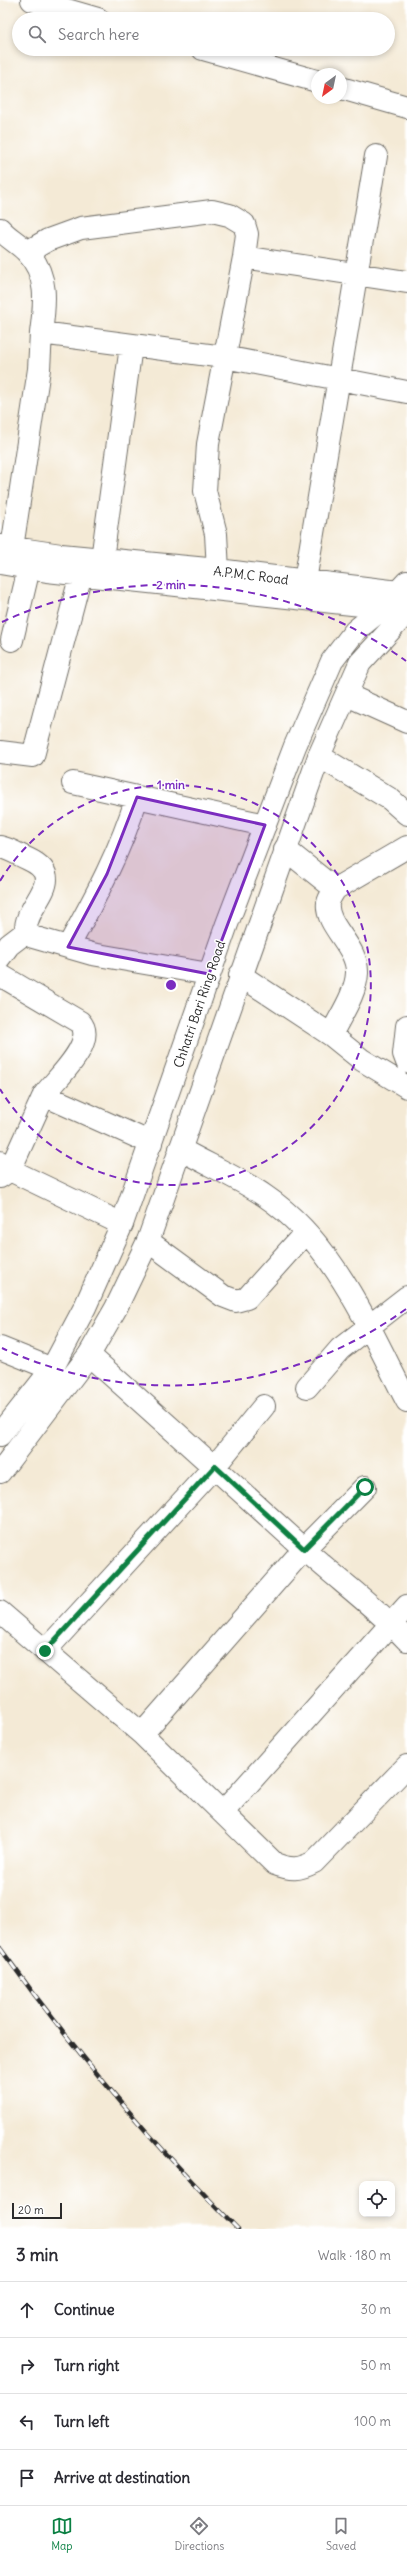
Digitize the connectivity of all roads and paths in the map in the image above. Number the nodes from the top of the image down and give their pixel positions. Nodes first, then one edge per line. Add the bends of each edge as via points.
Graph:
1 (32, 0) edge
2 (74, 12) edge
3 (227, 56) edge
4 (311, 80) edge
5 (347, 90) edge
6 (407, 107) edge
7 (376, 156) dead end
8 (0, 229) edge
9 (27, 252) junction
10 (244, 257) junction
11 (358, 273) junction
12 (407, 282) edge
13 (41, 333) junction
14 (131, 346) junction
15 (224, 357) junction
16 (340, 379) junction
17 (407, 392) edge
18 (4, 552) edge
19 (102, 559) junction
20 (29, 568) junction
21 (218, 570) junction
22 (81, 574) junction
23 (305, 581) junction
24 (401, 599) edge
25 (12, 640) dead end
26 (347, 695) junction
27 (407, 722) edge
28 (0, 752) edge
29 (319, 756) junction
30 (73, 783) dead end
31 (137, 797) junction
32 (407, 814) edge
33 (264, 825) junction
34 (0, 847) edge
35 (407, 848) edge
36 (285, 849) junction
37 (335, 889) junction
38 (26, 932) junction
39 (68, 947) junction
40 (0, 957) edge
41 (209, 974) junction
42 (0, 975) edge
43 (240, 975) junction
44 (407, 1026) edge
45 (331, 1035) junction
46 (407, 1062) edge
47 (407, 1087) edge
48 (44, 1095) junction
49 (151, 1143) junction
50 (180, 1149) junction
51 (3, 1169) edge
52 (122, 1224) junction
53 (306, 1232) junction
54 (148, 1241) junction
55 (407, 1297) edge
56 (368, 1327) junction
57 (0, 1348) edge
58 (89, 1355) junction
59 (52, 1368) junction
60 (307, 1387) dead end
61 (407, 1401) edge
62 (264, 1406) dead end
63 (0, 1435) edge
64 (215, 1466) junction
65 (0, 1472) edge
66 (365, 1487) dead end
67 (304, 1549) junction
68 (407, 1606) edge
69 (0, 1612) edge
70 (400, 1632) edge
71 (45, 1651) junction
72 (142, 1734) junction
73 (407, 1766) edge
74 (223, 1812) junction

1 - 2 street
3 - 4 street
5 - 6 street
7 - 11 street
8 - 9 street
9 - 10 street via 48,240 81,228 212,211 229,215 244,224 247,234
9 - 13 street via 43,279 46,297
10 - 11 street
10 - 15 street
11 - 12 street
11 - 16 street
13 - 14 street
13 - 18 street via 39,369
14 - 15 street
14 - 19 street
15 - 16 street
15 - 21 street via 208,444 205,491 216,534
16 - 17 street
16 - 23 street
18 - 19 street, A.P.M.C Road
18 - 20 street, A.P.M.C Road
19 - 21 street, A.P.M.C Road
20 - 22 street, A.P.M.C Road
20 - 25 street
21 - 23 street, A.P.M.C Road
22 - 24 street, A.P.M.C Road
22 - 28 street via 33,756
23 - 24 street, A.P.M.C Road
24 - 26 street via 360,663
24 - 33 street, Chhatri Bari Ring Road via 355,631 332,661
26 - 27 street
26 - 29 street
29 - 32 street via 390,799
29 - 36 street
30 - 31 street
31 - 33 street
31 - 39 street via 128,826 107,874
33 - 41 street, Chhatri Bari Ring Road
34 - 38 street via 39,864 46,872 46,883 25,924
35 - 37 street
36 - 37 street
36 - 43 street
37 - 45 street via 328,902 329,916 350,946 357,972 352,992
38 - 39 street via 33,937
38 - 40 street via 9,945
39 - 41 street via 120,960
41 - 49 street, Chhatri Bari Ring Road
42 - 48 street via 86,1028 86,1036 75,1058
43 - 45 street
43 - 50 street
44 - 46 street via 404,1054
45 - 47 street via 362,1060
48 - 49 street
48 - 51 street
49 - 52 street, Chhatri Bari Ring Road
50 - 53 street via 266,1196
50 - 54 street
51 - 52 street
52 - 59 street, Chhatri Bari Ring Road via 85,1308
53 - 54 street via 247,1298 236,1301 223,1296
53 - 56 street via 334,1266
54 - 58 street via 116,1308
55 - 56 street
56 - 60 street via 340,1350
56 - 61 street
57 - 59 street
58 - 64 street
58 - 65 street
59 - 63 street, Chhatri Bari Ring Road
62 - 64 street
64 - 67 street
64 - 71 street
66 - 67 street
67 - 70 street
67 - 72 street
68 - 70 street
69 - 71 street
70 - 74 street
71 - 72 street
72 - 74 street
73 - 74 street via 314,1862 301,1869 289,1869 275,1864

